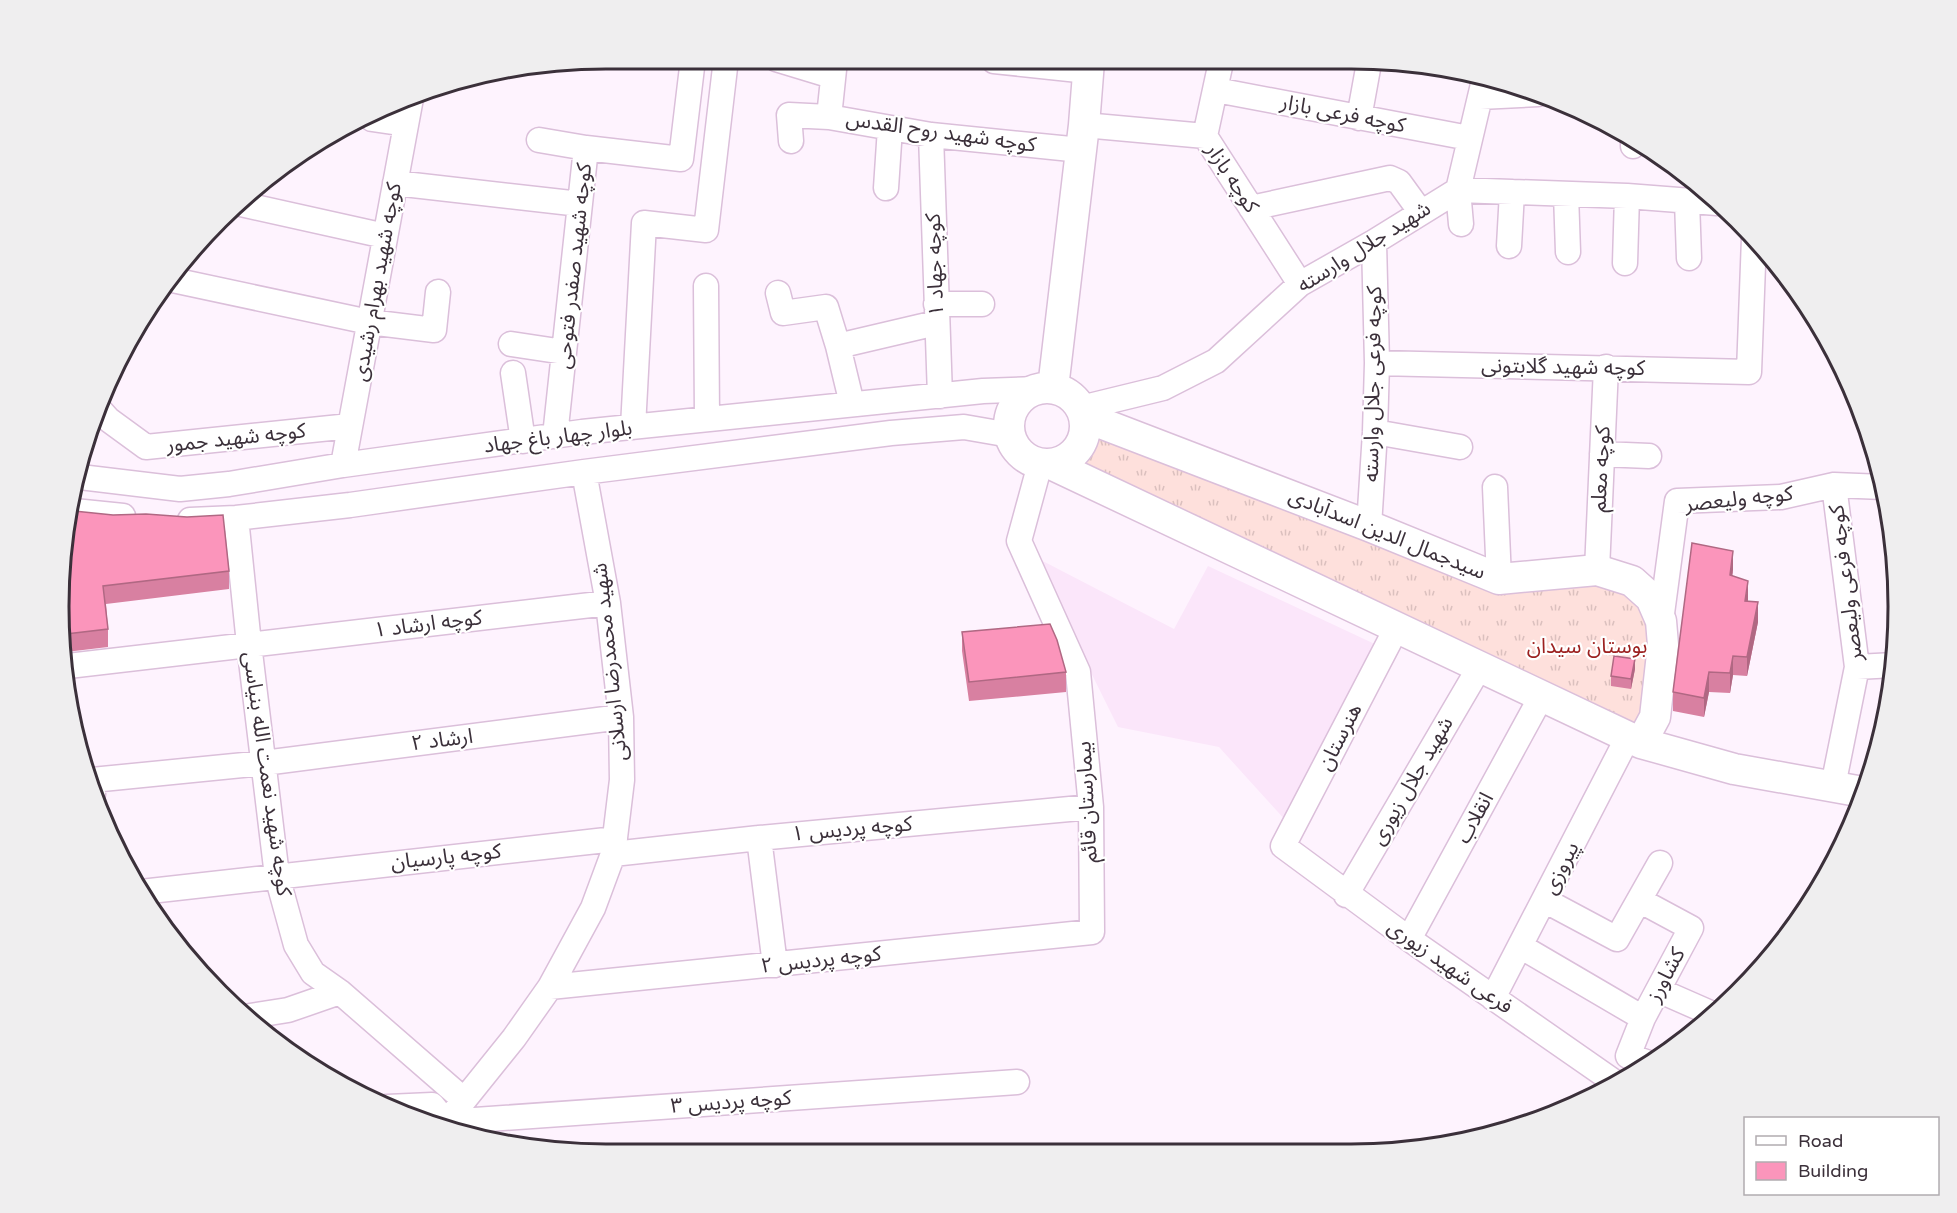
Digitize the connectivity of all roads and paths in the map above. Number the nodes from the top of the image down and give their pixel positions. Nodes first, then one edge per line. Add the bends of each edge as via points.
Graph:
1 (692, 69) edge
2 (725, 69) edge
3 (834, 69) edge
4 (1088, 69) edge
5 (1220, 69) edge
6 (1368, 69) edge
7 (1482, 89) edge
8 (1216, 90) junction
9 (1501, 91) edge
10 (409, 107) edge
11 (829, 117) junction
12 (1359, 117) junction
13 (378, 120) edge
14 (406, 124) junction
15 (890, 128) junction
16 (931, 135) junction
17 (1205, 136) junction
18 (1083, 138) junction
19 (1469, 138) junction
20 (538, 140) dead end
21 (791, 141) dead end
22 (586, 148) junction
23 (395, 183) junction
24 (886, 188) dead end
25 (1458, 190) junction
26 (1512, 192) junction
27 (1566, 194) junction
28 (1628, 196) junction
29 (1687, 201) junction
30 (1705, 202) edge
31 (580, 204) junction
32 (248, 206) edge
33 (1251, 207) junction
34 (1420, 211) junction
35 (1461, 224) dead end
36 (385, 236) junction
37 (1374, 242) junction
38 (1509, 246) dead end
39 (1754, 250) edge
40 (1568, 252) dead end
41 (1689, 258) dead end
42 (1625, 263) dead end
43 (178, 281) edge
44 (1300, 284) junction
45 (706, 286) dead end
46 (438, 292) dead end
47 (778, 293) dead end
48 (982, 304) dead end
49 (936, 313) junction
50 (369, 322) junction
51 (511, 344) dead end
52 (838, 346) junction
53 (564, 351) junction
54 (1377, 363) junction
55 (1606, 367) junction
56 (513, 373) dead end
57 (1046, 389) junction
58 (940, 396) junction
59 (852, 404) junction
60 (1083, 412) junction
61 (105, 415) edge
62 (707, 418) junction
63 (350, 426) junction
64 (633, 427) junction
65 (1375, 432) junction
66 (1010, 435) junction
67 (555, 436) junction
68 (523, 441) junction
69 (1460, 447) dead end
70 (1602, 454) junction
71 (1649, 456) dead end
72 (1046, 464) junction
73 (343, 465) junction
74 (584, 472) junction
75 (85, 478) edge
76 (1834, 486) junction
77 (1495, 487) dead end
78 (1875, 487) edge
79 (78, 511) edge
80 (236, 518) junction
81 (1369, 526) junction
82 (1596, 570) junction
83 (1499, 579) junction
84 (608, 603) junction
85 (1661, 621) junction
86 (1396, 628) junction
87 (249, 645) junction
88 (73, 665) edge
89 (1884, 666) edge
90 (1857, 667) junction
91 (1479, 668) junction
92 (1541, 697) junction
93 (621, 717) junction
94 (1635, 740) junction
95 (264, 763) junction
96 (98, 779) edge
97 (1833, 786) junction
98 (1855, 790) edge
99 (1090, 807) junction
100 (759, 837) junction
101 (1284, 846) joint
102 (614, 847) junction
103 (1660, 863) dead end
104 (277, 876) junction
105 (151, 891) edge
106 (1346, 894) junction
107 (1544, 900) junction
108 (1639, 900) junction
109 (1092, 932) joint
110 (1409, 939) junction
111 (1520, 946) junction
112 (775, 965) junction
113 (550, 987) junction
114 (1658, 990) junction
115 (340, 993) junction
116 (1493, 998) junction
117 (1705, 1011) edge
118 (257, 1015) edge
119 (1643, 1018) junction
120 (1639, 1059) edge
121 (1607, 1079) edge
122 (1017, 1082) dead end
123 (463, 1098) junction
124 (409, 1106) edge
125 (440, 1117) edge
126 (448, 1120) edge
127 (458, 1123) edge

1 - 22 street, کوچه شهید صفدر فتوحی via 681,159
2 - 64 street via 706,230 644,223
3 - 11 street, کوچه شهید روح القدس
4 - 18 main road
5 - 8 street, کوچه بازار
6 - 12 street
7 - 9 street
7 - 19 street
8 - 12 street, کوچه فرعی بازار
8 - 17 street, کوچه بازار
10 - 14 street, کوچه شهید بهرام رشیدی
11 - 15 street, کوچه شهید روح القدس
11 - 21 street via 789,116
12 - 19 street, کوچه فرعی بازار
13 - 14 street
14 - 23 street, کوچه شهید بهرام رشیدی
15 - 16 street, کوچه شهید روح القدس
15 - 24 street
16 - 18 street, کوچه شهید روح القدس
16 - 49 street, کوچه جهاد ۱
17 - 18 street, کوچه شهید روح القدس
17 - 33 street, کوچه بازار
18 - 57 main road
19 - 25 street
20 - 22 street
22 - 31 street, کوچه شهید صفدر فتوحی
23 - 31 street
23 - 36 street, کوچه شهید بهرام رشیدی
25 - 26 street
25 - 34 street, شهید جلال وارسته
25 - 35 street
26 - 27 street
26 - 38 street
27 - 28 street
27 - 40 street
28 - 29 street
28 - 42 street
29 - 30 street
29 - 41 street
31 - 53 street, کوچه شهید صفدر فتوحی
32 - 36 street
33 - 34 street via 1390,178 1399,182
33 - 44 street, کوچه بازار
34 - 37 street, شهید جلال وارسته
36 - 50 street, کوچه شهید بهرام رشیدی
37 - 44 street, شهید جلال وارسته
37 - 54 street, کوچه فرعی جلال وارسته
39 - 55 street, کوچه شهید گلابتونی via 1749,372
43 - 50 street
44 - 60 street, شهید جلال وارسته via 1216,361 1163,388
45 - 62 street
46 - 50 street via 434,330
47 - 52 street via 783,313 826,307
48 - 49 street
49 - 52 street
49 - 58 street, کوچه جهاد ۱
50 - 63 street, کوچه شهید بهرام رشیدی
51 - 53 street
52 - 59 street
53 - 67 street, کوچه شهید صفدر فتوحی
54 - 55 street, کوچه شهید گلابتونی
54 - 65 street, کوچه فرعی جلال وارسته
55 - 70 street, کوچه معلم
56 - 68 street
57 - 58 street, بلوار چهار باغ جهاد
57 - 60 main road via 1067,393
57 - 66 main road via 1027,394 1015,406 1009,423
58 - 59 street, بلوار چهار باغ جهاد
59 - 62 street, بلوار چهار باغ جهاد
60 - 72 main road via 1084,436 1076,453 1065,461
60 - 81 main road, سیدجمال الدین اسدآبادی
61 - 63 street, کوچه شهید جمور via 146,447
62 - 64 street, بلوار چهار باغ جهاد
63 - 73 street, کوچه شهید بهرام رشیدی
64 - 67 street, بلوار چهار باغ جهاد
65 - 69 street
65 - 81 street, کوچه فرعی جلال وارسته
66 - 72 main road via 1020,454 1029,461
66 - 74 street, بلوار چهار باغ جهاد via 964,427 902,432
67 - 68 street, بلوار چهار باغ جهاد
68 - 73 street, بلوار چهار باغ جهاد
70 - 71 street
70 - 82 street, کوچه معلم
72 - 86 main road
72 - 99 street, بیمارستان قائم via 1019,541 1078,672
73 - 75 street, بلوار چهار باغ جهاد via 180,489
74 - 80 street, بلوار چهار باغ جهاد
74 - 84 street, شهید محمدرضا ارسلانی
76 - 78 street, کوچه ولیعصر
76 - 85 street, کوچه ولیعصر via 1781,497 1677,501
76 - 90 street, کوچه فرعی ولیعصر
77 - 83 street
79 - 80 street, بلوار چهار باغ جهاد via 188,520
80 - 87 street, کوچه شهید نعمت الله بنیاسی
81 - 83 main road, سیدجمال الدین اسدآبادی
82 - 83 main road, سیدجمال الدین اسدآبادی
82 - 85 main road, سیدجمال الدین اسدآبادی via 1632,581 1651,598
84 - 87 street, کوچه ارشاد ۱
84 - 93 street, شهید محمدرضا ارسلانی
85 - 94 main road, سیدجمال الدین اسدآبادی via 1663,645 1654,717
86 - 91 main road
86 - 101 street, هنرستان
87 - 88 street, کوچه ارشاد ۱
87 - 95 street, کوچه شهید نعمت الله بنیاسی
89 - 90 street
90 - 97 street, کوچه فرعی ولیعصر
91 - 92 main road
91 - 106 street, شهید جلال زیوری
92 - 94 main road
92 - 110 street, انقلاب
93 - 95 street, ارشاد ۲
93 - 102 street, شهید محمدرضا ارسلانی via 622,780
94 - 97 main road via 1734,769
94 - 107 street, پیروزی
95 - 96 street, ارشاد ۲
95 - 104 street, کوچه شهید نعمت الله بنیاسی
97 - 98 main road
99 - 100 street, کوچه پردیس ۱
99 - 109 street, بیمارستان قائم
100 - 102 street, کوچه پردیس ۱
100 - 112 street
101 - 106 street, فرعی شهید زیوری
102 - 104 street, کوچه پارسیان
102 - 113 street, شهید محمدرضا ارسلانی via 593,908
103 - 108 street
104 - 105 street, کوچه پارسیان
104 - 115 street, کوچه شهید نعمت الله بنیاسی via 296,945 313,972
106 - 110 street, فرعی شهید زیوری
107 - 108 street via 1617,939
107 - 111 street, پیروزی
108 - 114 street, کشاورز via 1691,928
109 - 112 street, کوچه پردیس ۲
110 - 116 street, فرعی شهید زیوری
111 - 116 street, پیروزی
111 - 119 street, کشاورز
112 - 113 street, کوچه پردیس ۲
113 - 123 street, شهید محمدرضا ارسلانی via 514,1038
114 - 117 street
114 - 119 street, کشاورز
115 - 118 street via 288,1011
115 - 123 street, کوچه شهید نعمت الله بنیاسی
116 - 121 street, فرعی شهید زیوری
119 - 120 street via 1629,1056
122 - 127 street, کوچه پردیس ۳
123 - 126 street, شهید محمدرضا ارسلانی
124 - 125 street via 432,1105

